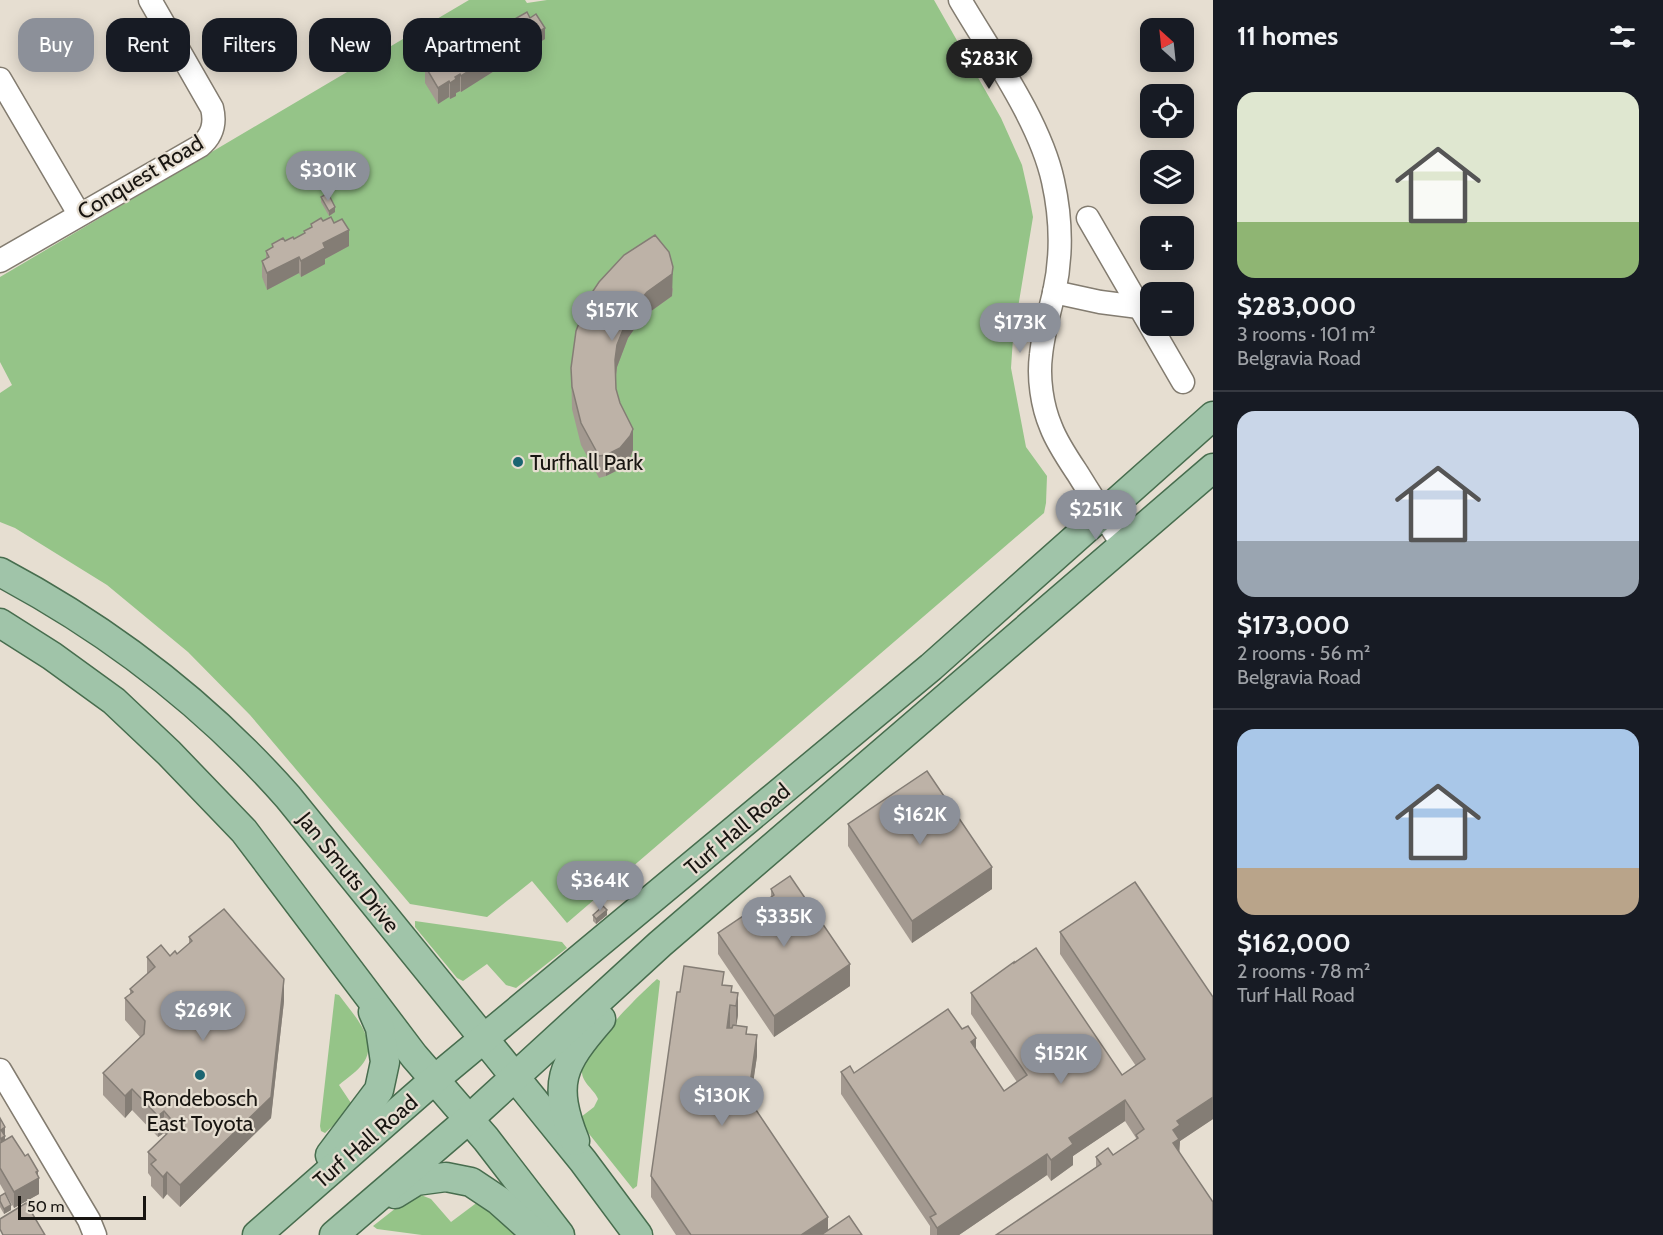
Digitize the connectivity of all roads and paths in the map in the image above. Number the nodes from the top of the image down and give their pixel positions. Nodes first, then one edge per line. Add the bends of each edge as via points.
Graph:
1 (150, 0) edge
2 (960, 0) edge
3 (0, 79) edge
4 (79, 214) junction
5 (1088, 218) dead end
6 (0, 261) edge
7 (1054, 292) junction
8 (1139, 307) junction
9 (1183, 382) dead end
10 (1213, 416) edge
11 (1213, 468) edge
12 (1102, 514) junction
13 (1124, 547) junction
14 (0, 572) edge
15 (0, 623) edge
16 (660, 944) junction
17 (365, 994) junction
18 (484, 1040) junction
19 (0, 1070) edge
20 (514, 1078) junction
21 (434, 1080) junction
22 (469, 1119) junction
23 (583, 1161) junction
24 (288, 1208) junction
25 (337, 1232) edge
26 (95, 1235) edge
27 (257, 1235) edge
28 (537, 1235) edge
29 (560, 1235) edge
30 (638, 1235) edge

1 - 4 street, Conquest Road via 212,108 213,129 200,146
2 - 7 street via 1024,109 1048,165 1059,228
3 - 4 street
4 - 6 street, Conquest Road
5 - 8 street
7 - 8 street
7 - 12 street via 1040,357 1044,406 1061,447
8 - 9 street
10 - 12 main road, Turf Hall Road
11 - 13 main road, Turf Hall Road
12 - 13 street
12 - 18 main road, Turf Hall Road via 931,667
13 - 16 main road, Turf Hall Road
14 - 18 main road, Jan Smuts Drive via 114,641 179,690 239,745 288,797
15 - 17 main road via 114,700 170,753 244,831
16 - 20 main road, Turf Hall Road
16 - 23 main road via 568,1062 563,1105
17 - 21 main road
17 - 24 main road via 380,1028 385,1062 379,1090
18 - 20 main road, Jan Smuts Drive
18 - 21 main road, Turf Hall Road
19 - 26 street
20 - 22 main road, Turf Hall Road
20 - 23 main road, Jan Smuts Drive
21 - 22 main road
21 - 24 main road, Turf Hall Road
22 - 25 main road, Turf Hall Road
22 - 29 main road
23 - 30 main road, Jan Smuts Drive
24 - 27 main road, Turf Hall Road
25 - 28 main road via 416,1180 446,1177 471,1182

